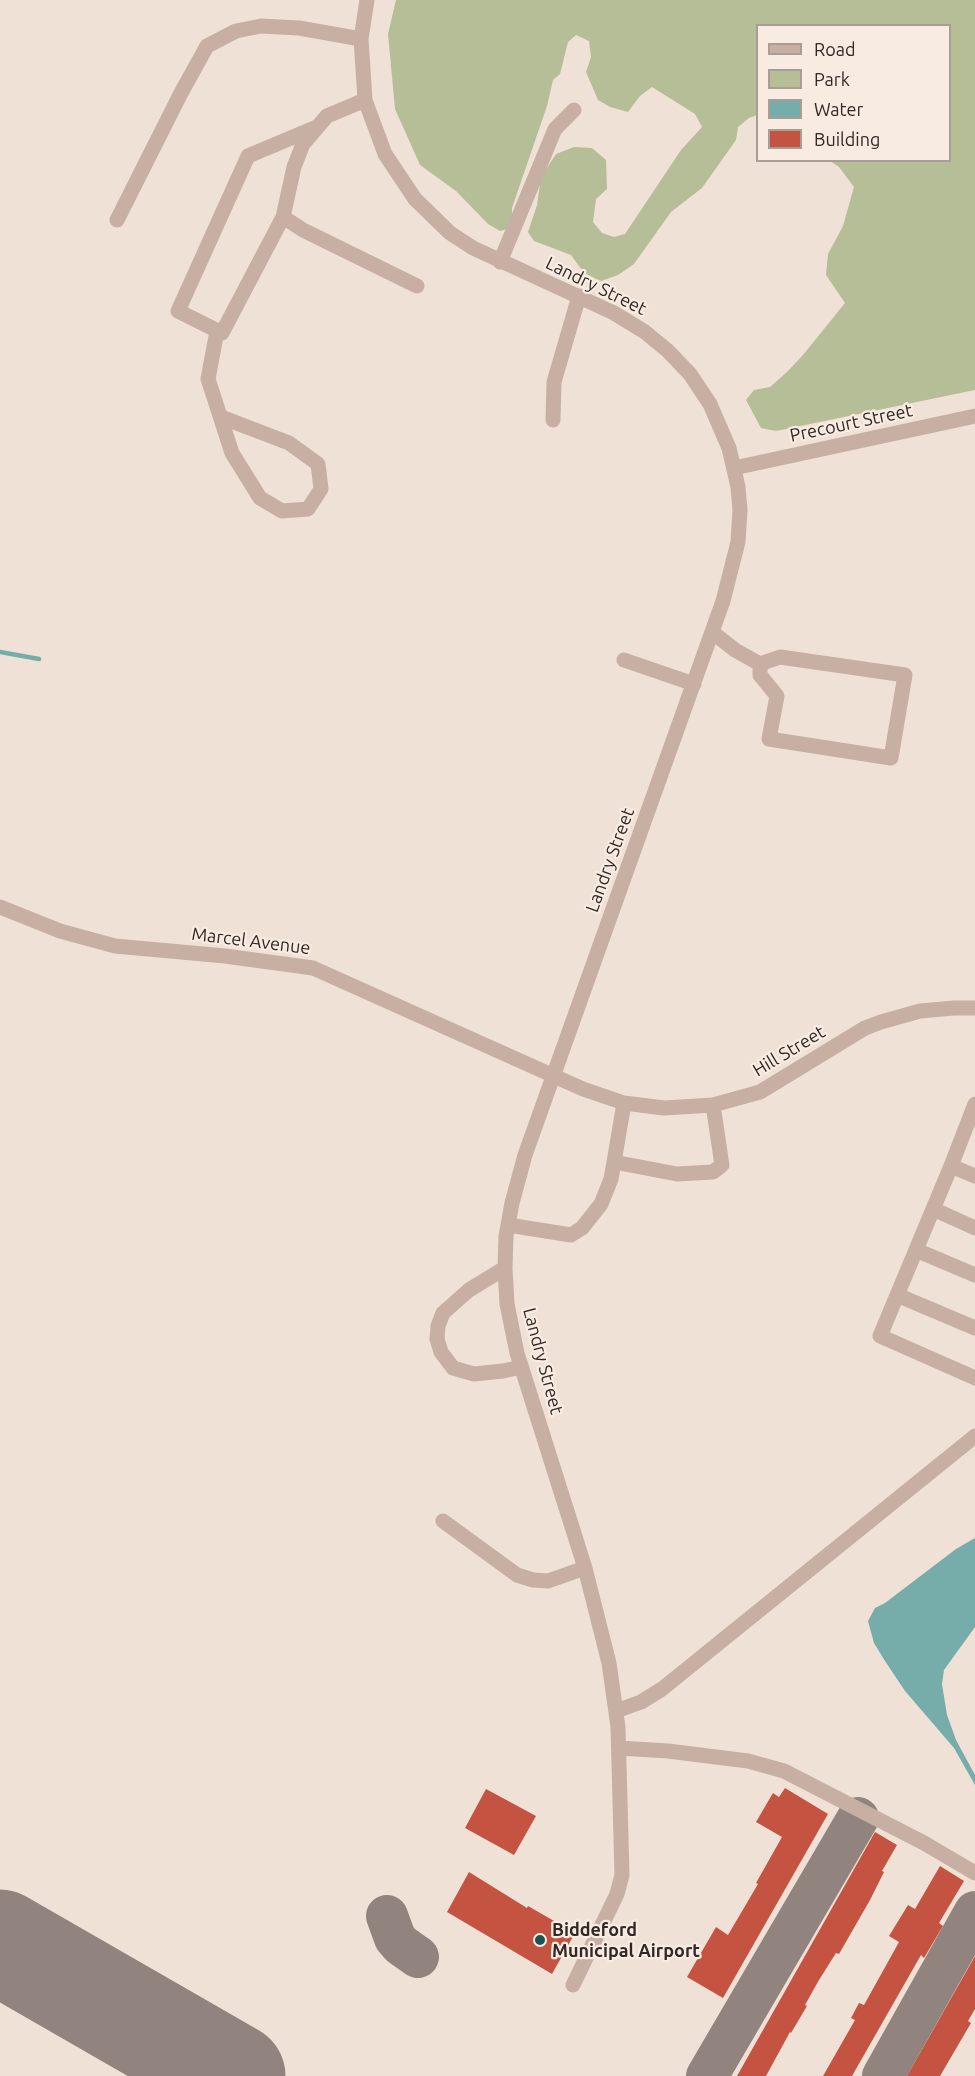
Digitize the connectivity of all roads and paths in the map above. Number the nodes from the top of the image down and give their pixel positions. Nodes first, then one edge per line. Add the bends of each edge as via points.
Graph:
1 (367, 0) edge
2 (361, 39) junction
3 (365, 100) junction
4 (574, 110) dead end
5 (317, 127) junction
6 (283, 217) junction
7 (117, 220) dead end
8 (500, 262) junction
9 (417, 286) dead end
10 (579, 296) junction
11 (217, 331) junction
12 (975, 416) edge
13 (221, 417) junction
14 (553, 420) dead end
15 (734, 468) junction
16 (712, 632) junction
17 (624, 660) dead end
18 (760, 664) junction
19 (694, 684) junction
20 (0, 908) edge
21 (975, 1008) edge
22 (553, 1075) junction
23 (624, 1102) junction
24 (975, 1104) edge
25 (713, 1105) junction
26 (614, 1162) junction
27 (951, 1166) junction
28 (975, 1176) edge
29 (933, 1209) junction
30 (508, 1225) junction
31 (975, 1228) edge
32 (916, 1250) junction
33 (505, 1268) junction
34 (975, 1275) edge
35 (897, 1295) junction
36 (975, 1328) edge
37 (521, 1367) junction
38 (975, 1378) edge
39 (975, 1436) edge
40 (443, 1521) dead end
41 (585, 1568) junction
42 (616, 1711) junction
43 (619, 1748) junction
44 (975, 1873) edge
45 (573, 1985) dead end

1 - 2 street, Landry Street
2 - 3 street, Landry Street
2 - 7 street via 261,26 236,31 207,46
3 - 5 street via 327,116
3 - 8 street, Landry Street via 385,154 415,199 450,233
4 - 8 street via 555,129
5 - 6 street via 303,144 294,167
5 - 11 street via 248,156 178,311
6 - 9 street
6 - 11 street via 222,333
8 - 10 street, Landry Street
10 - 14 street via 554,382
10 - 15 street, Landry Street via 639,327 679,361 710,404 724,432
11 - 13 street via 208,379
12 - 15 street, Precourt Street
13 - 13 street via 289,442 318,464 321,489 308,509 282,511 260,498 232,453
15 - 16 street, Landry Street via 740,510 738,542
16 - 18 street
16 - 19 street, Landry Street
17 - 19 street
18 - 18 street via 780,657 905,675 891,759 769,739 777,696 760,675
19 - 22 street, Landry Street
20 - 22 street, Marcel Avenue via 60,931 115,946 313,968
21 - 25 street, Hill Street via 920,1011 880,1022 769,1088
22 - 23 street, Hill Street
22 - 30 street, Landry Street via 522,1166
23 - 25 street, Hill Street via 664,1108
23 - 26 street
24 - 27 street
25 - 26 street via 722,1165 713,1172 677,1174
26 - 30 street via 601,1204 582,1228 571,1234
27 - 28 street
27 - 29 street
29 - 31 street
29 - 32 street
30 - 33 street, Landry Street
32 - 34 street
32 - 35 street
33 - 37 street, Landry Street via 507,1304
33 - 37 street via 469,1290 443,1313 436,1339 453,1368 474,1374
35 - 36 street
35 - 38 street via 880,1336
37 - 41 street, Landry Street
39 - 42 street via 662,1689
40 - 41 street via 517,1575 548,1581
41 - 42 street, Landry Street via 609,1663
42 - 43 street, Landry Street
43 - 44 street via 748,1761 784,1771
43 - 45 street, Landry Street via 622,1867 617,1894

